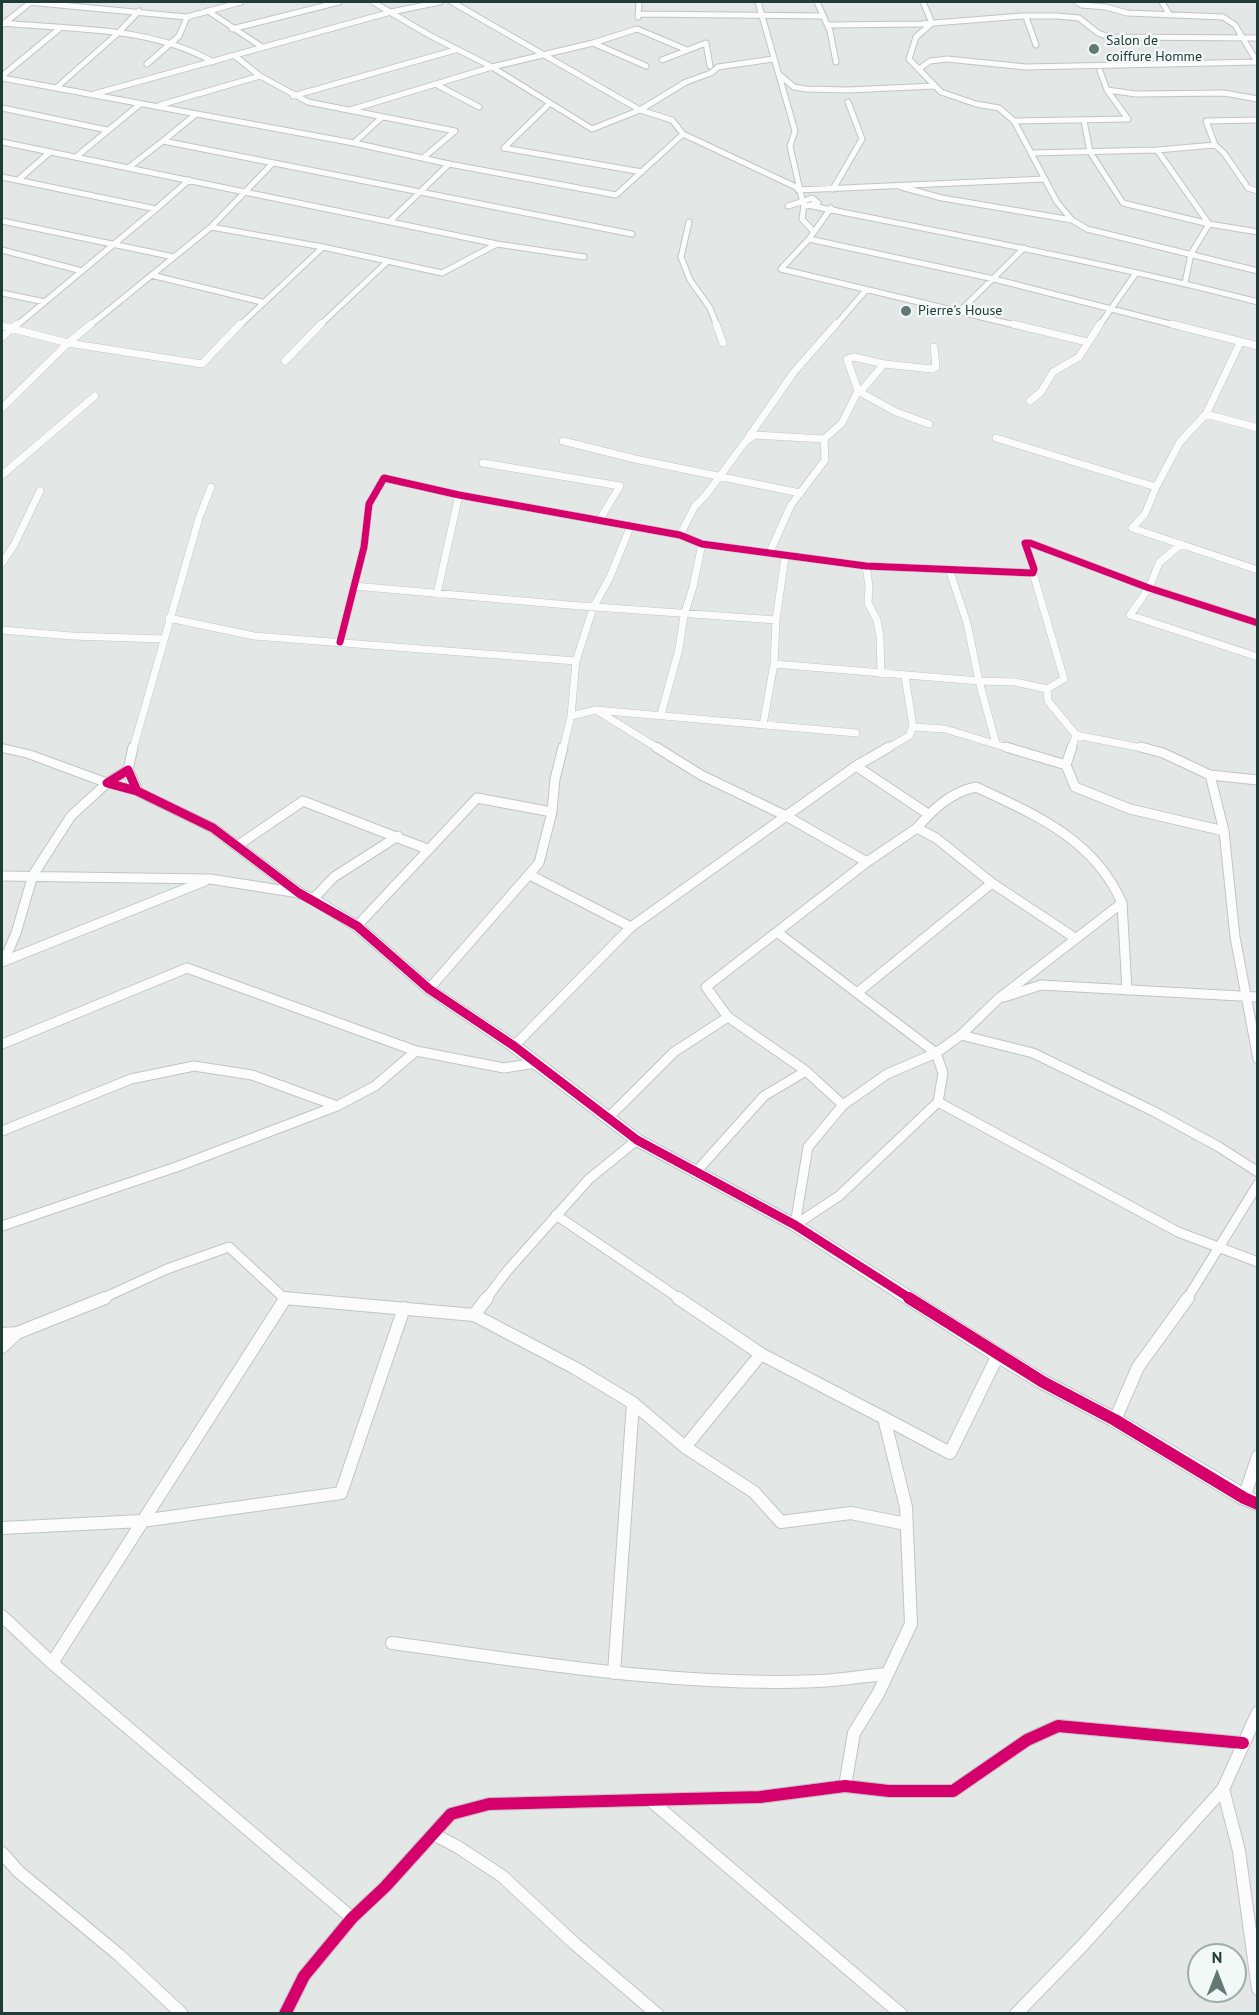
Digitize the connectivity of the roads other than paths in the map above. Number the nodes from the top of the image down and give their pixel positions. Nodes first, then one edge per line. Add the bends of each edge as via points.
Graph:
1 (30, 2) edge
2 (241, 2) edge
3 (339, 2) edge
4 (374, 2) edge
5 (440, 2) edge
6 (452, 2) edge
7 (639, 2) edge
8 (758, 2) edge
9 (817, 2) edge
10 (923, 2) edge
11 (1077, 2) edge
12 (1162, 2) edge
13 (304, 5) dead end
14 (310, 8) junction
15 (139, 11) junction
16 (208, 11) junction
17 (391, 12) junction
18 (639, 14) junction
19 (1169, 14) junction
20 (761, 15) junction
21 (823, 16) junction
22 (1026, 16) junction
23 (187, 17) junction
24 (932, 23) junction
25 (2, 24) edge
26 (828, 25) junction
27 (59, 29) junction
28 (232, 29) junction
29 (637, 29) junction
30 (117, 34) junction
31 (1243, 38) junction
32 (1257, 38) edge
33 (170, 43) junction
34 (593, 43) junction
35 (1036, 45) dead end
36 (262, 47) junction
37 (455, 50) junction
38 (687, 50) junction
39 (544, 53) junction
40 (235, 56) junction
41 (773, 59) junction
42 (662, 60) dead end
43 (213, 62) junction
44 (836, 62) dead end
45 (1257, 62) edge
46 (147, 63) dead end
47 (646, 66) dead end
48 (710, 66) dead end
49 (492, 68) junction
50 (919, 69) junction
51 (1100, 71) dead end
52 (260, 76) junction
53 (781, 76) junction
54 (2, 77) edge
55 (437, 85) junction
56 (934, 86) junction
57 (56, 88) junction
58 (1107, 90) junction
59 (91, 95) junction
60 (292, 96) junction
61 (1257, 99) edge
62 (848, 102) dead end
63 (140, 104) junction
64 (549, 104) junction
65 (157, 106) junction
66 (479, 107) dead end
67 (2, 108) edge
68 (350, 110) junction
69 (640, 110) junction
70 (10, 111) junction
71 (196, 114) junction
72 (2, 117) edge
73 (382, 117) junction
74 (1257, 120) edge
75 (1014, 121) junction
76 (1084, 121) junction
77 (107, 130) junction
78 (683, 134) junction
79 (163, 141) junction
80 (2, 142) edge
81 (354, 143) junction
82 (1215, 145) junction
83 (1157, 150) junction
84 (50, 152) junction
85 (1090, 152) junction
86 (1032, 153) junction
87 (76, 157) junction
88 (423, 158) junction
89 (273, 164) junction
90 (449, 164) junction
91 (128, 168) junction
92 (642, 172) junction
93 (2, 177) edge
94 (1045, 179) junction
95 (18, 180) junction
96 (189, 180) junction
97 (901, 187) junction
98 (833, 189) junction
99 (798, 190) junction
100 (1257, 191) edge
101 (245, 192) junction
102 (422, 193) junction
103 (804, 201) junction
104 (788, 206) dead end
105 (831, 208) junction
106 (156, 209) junction
107 (1072, 220) junction
108 (2, 221) edge
109 (389, 222) junction
110 (689, 222) dead end
111 (1209, 224) junction
112 (211, 227) junction
113 (813, 231) junction
114 (1257, 232) edge
115 (632, 234) dead end
116 (809, 239) junction
117 (114, 244) junction
118 (497, 244) junction
119 (323, 247) junction
120 (1024, 248) junction
121 (2, 250) edge
122 (1191, 254) junction
123 (174, 257) junction
124 (584, 257) dead end
125 (388, 261) junction
126 (82, 271) junction
127 (1257, 271) edge
128 (1136, 273) junction
129 (151, 276) junction
130 (994, 279) junction
131 (1185, 283) junction
132 (866, 290) junction
133 (2, 293) edge
134 (45, 302) junction
135 (262, 302) junction
136 (1257, 302) edge
137 (1109, 310) junction
138 (960, 311) junction
139 (2, 326) edge
140 (12, 328) junction
141 (2, 338) edge
142 (1087, 342) junction
143 (69, 343) junction
144 (723, 343) dead end
145 (1240, 343) junction
146 (1257, 346) edge
147 (934, 347) dead end
148 (285, 361) dead end
149 (884, 364) junction
150 (859, 392) junction
151 (95, 396) dead end
152 (1030, 401) dead end
153 (2, 408) edge
154 (1206, 414) junction
155 (929, 424) dead end
156 (1257, 428) edge
157 (996, 438) dead end
158 (824, 439) junction
159 (563, 441) dead end
160 (745, 442) junction
161 (483, 463) dead end
162 (2, 475) edge
163 (719, 476) junction
164 (211, 487) dead end
165 (1156, 487) junction
166 (40, 491) dead end
167 (800, 493) junction
168 (459, 495) junction
169 (600, 519) junction
170 (631, 525) junction
171 (680, 535) junction
172 (702, 544) junction
173 (1181, 544) junction
174 (770, 552) junction
175 (785, 557) junction
176 (2, 563) edge
177 (866, 566) junction
178 (949, 569) junction
179 (1257, 570) edge
180 (1034, 573) junction
181 (354, 586) junction
182 (1149, 588) junction
183 (437, 594) junction
184 (593, 608) junction
185 (684, 615) junction
186 (169, 618) junction
187 (776, 620) junction
188 (1257, 623) edge
189 (2, 630) edge
190 (164, 639) junction
191 (340, 642) junction
192 (1257, 657) edge
193 (576, 661) junction
194 (774, 664) junction
195 (881, 674) junction
196 (905, 676) junction
197 (979, 681) junction
198 (1047, 689) junction
199 (596, 710) junction
200 (661, 714) junction
201 (571, 716) junction
202 (763, 724) junction
203 (913, 727) junction
204 (856, 733) dead end
205 (1076, 735) junction
206 (996, 744) junction
207 (2, 748) edge
208 (1066, 765) junction
209 (856, 766) junction
210 (128, 770) junction
211 (1209, 775) junction
212 (1257, 780) edge
213 (107, 784) junction
214 (137, 791) junction
215 (552, 812) junction
216 (928, 814) junction
217 (786, 816) junction
218 (917, 828) junction
219 (1224, 831) junction
220 (398, 836) junction
221 (237, 846) junction
222 (427, 849) junction
223 (867, 862) junction
224 (33, 874) junction
225 (530, 875) junction
226 (2, 876) edge
227 (210, 879) junction
228 (992, 883) junction
229 (306, 896) junction
230 (1122, 903) junction
231 (357, 926) junction
232 (631, 927) junction
233 (777, 932) junction
234 (1075, 938) junction
235 (3, 961) edge
236 (429, 989) junction
237 (1127, 990) junction
238 (857, 993) junction
239 (1245, 995) junction
240 (1257, 997) edge
241 (998, 999) junction
242 (728, 1017) junction
243 (961, 1035) junction
244 (2, 1044) edge
245 (514, 1046) junction
246 (416, 1051) junction
247 (936, 1053) junction
248 (1257, 1059) edge
249 (536, 1063) junction
250 (806, 1071) junction
251 (938, 1102) junction
252 (843, 1105) junction
253 (337, 1106) junction
254 (609, 1117) junction
255 (2, 1131) edge
256 (637, 1140) junction
257 (1257, 1172) edge
258 (695, 1173) junction
259 (1257, 1184) edge
260 (556, 1215) junction
261 (795, 1225) junction
262 (2, 1226) edge
263 (1218, 1245) junction
264 (1257, 1262) edge
265 (285, 1299) junction
266 (404, 1308) junction
267 (474, 1316) junction
268 (17, 1333) junction
269 (2, 1334) edge
270 (2, 1347) edge
271 (761, 1354) junction
272 (998, 1355) junction
273 (633, 1403) junction
274 (884, 1418) junction
275 (1115, 1420) junction
276 (685, 1448) junction
277 (1257, 1456) edge
278 (1251, 1501) edge
279 (142, 1521) junction
280 (906, 1524) junction
281 (2, 1528) edge
282 (2, 1617) edge
283 (392, 1643) dead end
284 (52, 1663) junction
285 (614, 1673) junction
286 (886, 1674) junction
287 (1257, 1712) edge
288 (1243, 1743) junction
289 (845, 1786) junction
290 (1223, 1789) junction
291 (650, 1800) junction
292 (433, 1834) junction
293 (2, 1853) edge
294 (352, 1918) junction
295 (1257, 1989) edge
296 (182, 2013) edge
297 (285, 2013) edge
298 (657, 2013) edge
299 (901, 2013) edge
300 (1016, 2013) edge

1 - 15 street
1 - 25 street
2 - 16 street
3 - 14 street
4 - 17 street
5 - 17 street
6 - 39 street
7 - 18 street
8 - 20 street
9 - 21 street
10 - 24 street
11 - 19 street via 1127,13
12 - 19 street
13 - 14 street
14 - 28 street
15 - 23 street
15 - 30 street
16 - 23 street
16 - 28 street
17 - 36 street
17 - 37 street
18 - 20 street
18 - 29 street
19 - 31 street via 1223,17 1235,25
20 - 21 street
20 - 41 street
21 - 26 street
22 - 24 street
22 - 31 street via 1079,18 1098,34 1117,38
22 - 35 street
23 - 33 street via 179,36
24 - 26 street
24 - 50 street via 916,37 909,56
25 - 27 street
26 - 44 street
27 - 30 street
27 - 54 street
28 - 36 street
29 - 34 street
29 - 38 street
30 - 33 street
30 - 57 street
31 - 32 street
31 - 45 street
33 - 43 street
33 - 46 street
34 - 39 street
34 - 47 street
36 - 40 street
37 - 49 street
37 - 60 street
38 - 42 street
38 - 48 street via 706,43
39 - 49 street
39 - 69 street
40 - 43 street
40 - 52 street
41 - 53 street
41 - 69 street via 718,67
43 - 59 street
45 - 50 street via 1026,67 947,59 930,61
49 - 55 street
49 - 64 street
50 - 56 street
51 - 58 street
52 - 60 street
52 - 65 street
53 - 56 street via 794,87 806,89
53 - 99 street via 795,131 790,147
54 - 57 street
55 - 66 street
55 - 68 street
56 - 75 street via 976,104 999,108
57 - 59 street
58 - 61 street via 1136,94 1224,93
58 - 76 street via 1128,118
59 - 63 street
60 - 68 street
62 - 98 street via 862,139
63 - 65 street
63 - 77 street
64 - 69 street via 592,129
64 - 92 street via 504,148
65 - 71 street
67 - 70 street
68 - 73 street
69 - 78 street via 672,120
70 - 72 street
70 - 77 street
71 - 79 street
71 - 81 street
73 - 81 street
73 - 88 street via 455,131
74 - 82 street via 1206,121
75 - 76 street
75 - 86 street
76 - 85 street
77 - 87 street
78 - 92 street
78 - 99 street
79 - 89 street
79 - 91 street
80 - 84 street
81 - 88 street
82 - 83 street
82 - 100 street via 1248,188
83 - 85 street
83 - 111 street
84 - 87 street
84 - 95 street
85 - 86 street
85 - 111 street via 1123,203
86 - 94 street
87 - 91 street
88 - 90 street
89 - 101 street
89 - 102 street
90 - 92 street via 616,195
90 - 102 street
91 - 96 street
93 - 95 street
94 - 97 street
94 - 107 street
95 - 106 street
96 - 101 street
96 - 106 street
97 - 98 street
97 - 107 street via 942,198
98 - 99 street
99 - 103 street
101 - 109 street
101 - 112 street
102 - 109 street
102 - 115 street
103 - 104 street
103 - 105 street
103 - 113 street via 802,219
105 - 113 street
105 - 120 street
106 - 117 street
107 - 122 street via 1087,229
108 - 117 street
109 - 118 street
110 - 144 street via 681,257 690,280 710,308
111 - 114 street
111 - 122 street
112 - 119 street
112 - 123 street
113 - 116 street
116 - 130 street
116 - 132 street via 781,270
117 - 123 street
117 - 126 street
118 - 124 street
118 - 125 street via 441,273
119 - 125 street
119 - 135 street
120 - 128 street
120 - 130 street
121 - 126 street
122 - 127 street
122 - 131 street
123 - 129 street
125 - 148 street
126 - 134 street
128 - 131 street
128 - 137 street
129 - 135 street
129 - 143 street
130 - 137 street
130 - 138 street
131 - 136 street
132 - 138 street
132 - 160 street via 794,372
133 - 134 street
134 - 140 street
135 - 143 street via 202,364
137 - 142 street
137 - 145 street
138 - 142 street
139 - 140 street
140 - 141 street
140 - 143 street
142 - 152 street via 1074,363 1054,371 1039,397
143 - 153 street
145 - 146 street
145 - 154 street
147 - 149 street via 936,368
149 - 150 street
149 - 150 street via 847,359
150 - 155 street
150 - 158 street via 842,423
151 - 162 street
154 - 156 street
154 - 165 street via 1180,442
157 - 165 street
158 - 160 street via 755,435
158 - 167 street via 825,459
159 - 163 street
160 - 163 street
161 - 169 street via 620,486
163 - 167 street
163 - 171 street via 695,506
164 - 186 street via 201,507
165 - 173 street via 1145,514 1132,528
166 - 176 street
167 - 174 street via 783,519
168 - 169 street
168 - 181 street via 384,478 369,504
168 - 183 street
169 - 170 street
170 - 171 street
170 - 184 street
171 - 172 street
172 - 174 street
172 - 185 street
173 - 179 street
173 - 182 street via 1159,563
174 - 175 street
175 - 177 street
175 - 187 street
177 - 178 street
177 - 195 street via 868,603 880,636
178 - 180 street
178 - 197 street via 967,623
180 - 182 street via 1025,543
180 - 198 street via 1064,679
181 - 183 street
181 - 191 street
182 - 188 street
182 - 192 street via 1130,615
183 - 184 street
184 - 185 street
184 - 193 street
185 - 187 street via 726,614
185 - 200 street
186 - 190 street
186 - 191 street via 254,636
187 - 194 street
189 - 190 street
190 - 210 street
191 - 193 street
193 - 201 street
194 - 195 street
194 - 202 street
195 - 196 street
196 - 197 street
196 - 203 street
197 - 198 street via 1015,682
197 - 206 street
198 - 205 street via 1048,701
199 - 200 street
199 - 201 street
199 - 217 street via 701,775
200 - 202 street
201 - 215 street via 555,779
202 - 204 street
203 - 206 street via 945,729
203 - 209 street via 909,736
205 - 208 street
205 - 211 street via 1162,753
206 - 208 street
207 - 213 street
208 - 219 street via 1075,787 1089,794 1130,809
209 - 216 street
209 - 217 street
210 - 213 street
210 - 214 street
211 - 212 street
211 - 219 street
213 - 214 street
213 - 224 street via 70,816
214 - 221 street via 213,828
215 - 222 street via 477,798
215 - 225 street via 539,863
216 - 218 street
216 - 230 street via 961,791 976,787 1066,834 1109,873
217 - 223 street
217 - 232 street
218 - 223 street
218 - 228 street via 936,838
219 - 239 street
220 - 221 street via 303,801
220 - 222 street
220 - 229 street
221 - 229 street
222 - 231 street
223 - 233 street
224 - 226 street
224 - 227 street
224 - 235 street via 16,933
225 - 232 street
225 - 236 street
227 - 229 street
227 - 235 street
228 - 234 street
228 - 238 street
229 - 231 street
230 - 234 street
230 - 237 street
231 - 236 street
232 - 245 street
233 - 238 street
233 - 242 street via 706,987
234 - 241 street
236 - 245 street
237 - 239 street
237 - 241 street via 1041,985
238 - 247 street
239 - 240 street
239 - 248 street
241 - 243 street
242 - 250 street
242 - 254 street via 674,1052
243 - 247 street
243 - 257 street via 1033,1053 1153,1111
244 - 246 street via 187,968
245 - 249 street
246 - 249 street via 504,1068
246 - 253 street via 375,1086
247 - 251 street via 943,1073
247 - 252 street via 887,1074
249 - 254 street
250 - 252 street
250 - 258 street via 764,1096
251 - 261 street via 839,1196
251 - 263 street via 1178,1232
252 - 261 street via 808,1147
253 - 255 street via 252,1075 194,1066 131,1079
253 - 262 street via 179,1166
254 - 256 street
256 - 258 street
256 - 260 street via 589,1179
258 - 261 street
259 - 263 street
260 - 267 street
260 - 271 street
261 - 272 street
263 - 264 street
263 - 275 street via 1179,1310 1138,1367
265 - 266 street
265 - 268 street via 229,1247
265 - 279 street
266 - 267 street
266 - 279 street via 341,1493
267 - 273 street
268 - 269 street
268 - 270 street
271 - 274 street
271 - 276 street
272 - 274 street via 950,1453
272 - 275 street
273 - 276 street
273 - 285 street
274 - 280 street via 906,1507
275 - 278 street
276 - 280 street via 754,1492 781,1522 851,1513
277 - 278 street
279 - 281 street
279 - 284 street
280 - 286 street via 911,1624
282 - 284 street
283 - 285 street
284 - 294 street
285 - 286 street via 688,1679 818,1681
286 - 289 street via 854,1733
287 - 288 street
288 - 289 street via 1058,1726 1027,1740 954,1791
288 - 290 street
289 - 291 street via 760,1797
290 - 295 street via 1239,1851
290 - 300 street via 1083,1945
291 - 292 street via 489,1804 451,1814
291 - 299 street
292 - 294 street
292 - 298 street via 502,1876
293 - 296 street via 11,1867 50,1896
294 - 297 street via 304,1976

